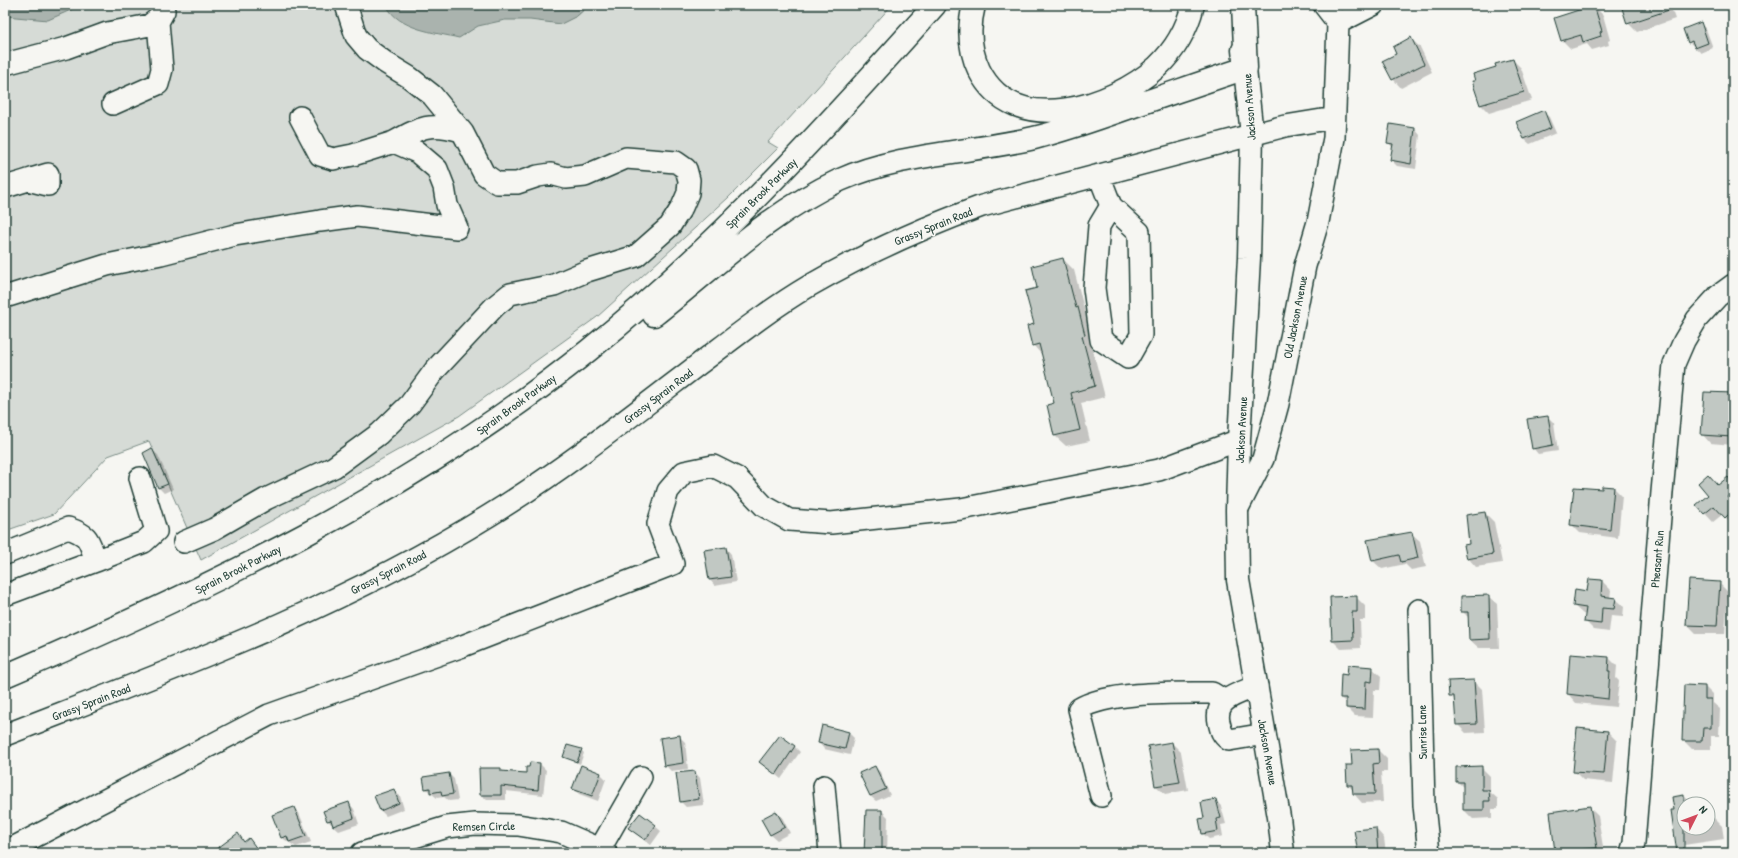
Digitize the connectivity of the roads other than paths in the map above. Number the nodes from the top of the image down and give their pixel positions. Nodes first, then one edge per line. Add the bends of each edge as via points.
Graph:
1 (346, 5) edge
2 (936, 5) edge
3 (974, 5) edge
4 (1193, 5) edge
5 (1236, 5) edge
6 (1243, 5) edge
7 (1324, 5) edge
8 (1373, 5) edge
9 (164, 10) edge
10 (1338, 23) junction
11 (5, 64) edge
12 (1246, 68) junction
13 (113, 104) dead end
14 (300, 117) dead end
15 (1334, 118) junction
16 (461, 131) junction
17 (1252, 135) junction
18 (394, 142) junction
19 (1099, 175) junction
20 (28, 180) dead end
21 (5, 187) edge
22 (1111, 206) junction
23 (1733, 285) edge
24 (5, 297) edge
25 (503, 414) junction
26 (1239, 440) junction
27 (140, 478) dead end
28 (1237, 510) junction
29 (184, 542) dead end
30 (5, 554) edge
31 (96, 562) junction
32 (5, 595) edge
33 (1419, 610) dead end
34 (5, 676) edge
35 (1256, 686) junction
36 (1225, 701) junction
37 (1265, 734) junction
38 (5, 735) edge
39 (641, 777) dead end
40 (824, 786) dead end
41 (1101, 796) dead end
42 (603, 851) edge
43 (5, 852) edge
44 (362, 853) edge
45 (830, 853) edge
46 (1283, 853) edge
47 (1429, 853) edge
48 (1631, 853) edge

1 - 16 street via 356,36 368,48 432,95
2 - 25 main road, Sprain Brook Parkway via 814,140 704,250 609,333
3 - 4 main road via 970,30 971,46 982,74 1000,95 1012,103 1037,111 1051,112 1094,103 1122,91 1158,67 1175,47
5 - 12 main road, Jackson Avenue
6 - 12 main road
7 - 10 street
8 - 10 street
9 - 11 street via 150,25 107,33 66,48
9 - 13 street via 158,22 162,69 158,84
10 - 15 street, Old Jackson Avenue
12 - 17 main road, Jackson Avenue
12 - 25 main road via 1052,133 998,145 894,162 840,180 766,226 622,338
14 - 18 street via 320,155 333,159
15 - 17 street, Grassy Sprain Road via 1285,126
15 - 28 street, Old Jackson Avenue via 1334,138 1318,222 1305,266 1278,404 1262,459
16 - 18 street via 442,126 418,129
16 - 29 street via 484,174 497,183 517,183 551,174 566,178 585,176 626,158 676,162 686,169 689,180 688,193 670,226 636,256 554,285 510,294 494,306 435,370 410,404 379,434 334,467
17 - 19 street, Grassy Sprain Road
17 - 26 main road, Jackson Avenue via 1249,258
18 - 24 street via 417,152 436,169 457,228 357,216 320,221 235,235 107,265
19 - 22 street
19 - 38 street, Grassy Sprain Road via 982,206 890,243 802,290 756,321 570,461 492,514 418,558 287,623
20 - 21 street
22 - 22 street via 1140,232 1141,335 1128,358 1101,340 1094,288 1099,226
23 - 48 street, Pheasant Run via 1718,296 1697,319 1674,364 1634,843
25 - 34 main road, Sprain Brook Parkway via 414,473 282,547 142,616
26 - 28 main road, Jackson Avenue
26 - 43 street via 1159,470 961,509 830,523 790,520 764,506 736,478 713,466 684,472 668,491 658,524 673,564 460,646 269,715
27 - 31 street via 156,530 144,542
28 - 35 main road, Jackson Avenue via 1238,580
30 - 31 street via 68,528 83,534 89,541
31 - 32 street
33 - 47 street, Sunrise Lane via 1424,805
35 - 36 street
35 - 37 main road, Jackson Avenue
36 - 37 street via 1217,713 1225,737 1235,740
36 - 41 street via 1212,693 1119,696 1090,702 1079,709
37 - 46 main road, Jackson Avenue
39 - 42 street
40 - 45 street
42 - 44 street, Remsen Circle via 561,832 518,825 476,824 446,827

